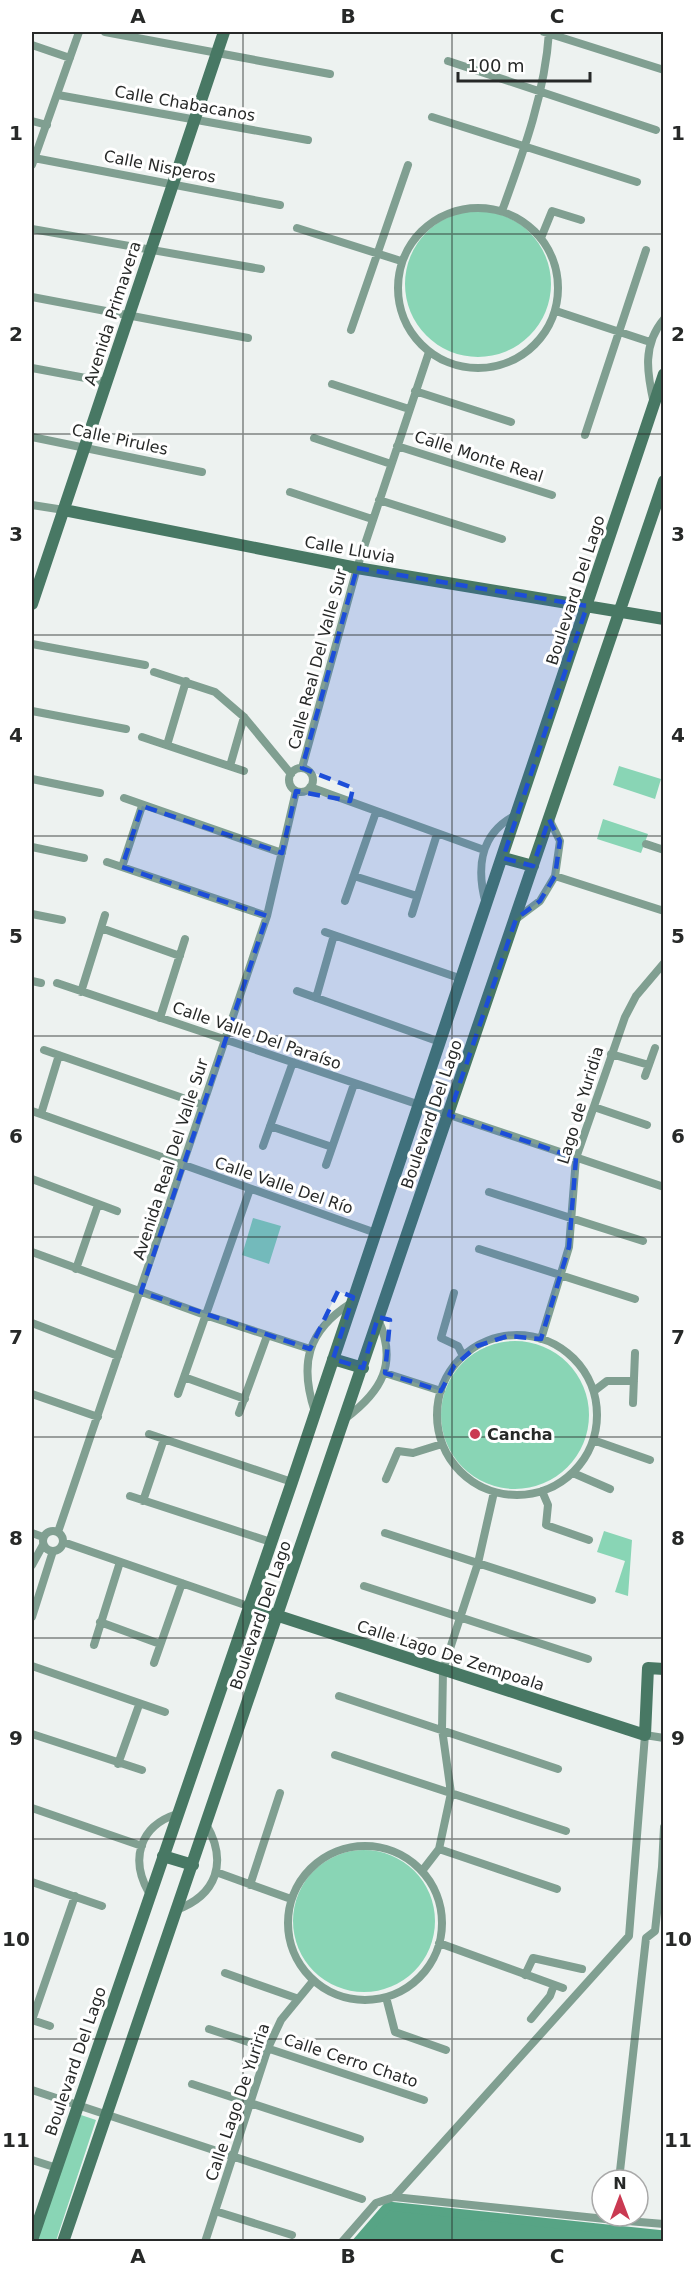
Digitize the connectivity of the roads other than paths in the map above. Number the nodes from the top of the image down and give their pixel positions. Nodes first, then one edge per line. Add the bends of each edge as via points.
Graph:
1 (79, 32) edge
2 (105, 32) edge
3 (224, 32) edge
4 (548, 32) edge
5 (32, 45) edge
6 (217, 51) junction
7 (70, 57) junction
8 (448, 61) dead end
9 (663, 70) edge
10 (330, 74) dead end
11 (540, 92) junction
12 (58, 95) junction
13 (432, 117) dead end
14 (194, 120) junction
15 (32, 121) edge
16 (47, 126) junction
17 (656, 130) dead end
18 (308, 140) dead end
19 (525, 146) junction
20 (33, 161) edge
21 (408, 165) dead end
22 (637, 182) dead end
23 (172, 184) junction
24 (280, 205) dead end
25 (502, 211) junction
26 (581, 220) dead end
27 (297, 228) dead end
28 (32, 229) edge
29 (541, 238) junction
30 (151, 250) junction
31 (646, 250) dead end
32 (379, 254) junction
33 (401, 261) junction
34 (261, 270) dead end
35 (32, 297) edge
36 (556, 311) junction
37 (129, 315) junction
38 (663, 319) edge
39 (351, 330) dead end
40 (620, 332) junction
41 (248, 339) dead end
42 (650, 342) junction
43 (429, 352) junction
44 (32, 368) edge
45 (663, 374) edge
46 (106, 382) junction
47 (332, 384) dead end
48 (415, 391) junction
49 (654, 404) junction
50 (409, 409) junction
51 (511, 422) dead end
52 (585, 435) dead end
53 (32, 437) edge
54 (314, 438) dead end
55 (84, 446) junction
56 (397, 446) junction
57 (391, 464) junction
58 (202, 472) dead end
59 (663, 481) edge
60 (290, 492) dead end
61 (552, 495) dead end
62 (379, 500) junction
63 (32, 505) edge
64 (64, 510) junction
65 (372, 519) junction
66 (502, 539) dead end
67 (357, 568) junction
68 (36, 576) edge
69 (32, 604) edge
70 (586, 606) junction
71 (621, 611) junction
72 (663, 619) edge
73 (32, 644) edge
74 (146, 665) dead end
75 (154, 672) dead end
76 (186, 681) junction
77 (32, 711) edge
78 (244, 717) junction
79 (126, 729) dead end
80 (142, 737) dead end
81 (166, 745) junction
82 (230, 766) junction
83 (302, 768) junction
84 (244, 771) dead end
85 (291, 774) junction
86 (32, 779) edge
87 (310, 787) junction
88 (296, 791) junction
89 (100, 793) dead end
90 (124, 798) dead end
91 (142, 806) junction
92 (376, 812) junction
93 (517, 815) junction
94 (549, 819) junction
95 (437, 834) junction
96 (646, 844) dead end
97 (32, 847) edge
98 (484, 850) junction
99 (663, 850) edge
100 (282, 853) junction
101 (84, 858) dead end
102 (503, 858) junction
103 (106, 862) dead end
104 (533, 866) junction
105 (122, 867) junction
106 (354, 876) junction
107 (555, 876) junction
108 (417, 896) junction
109 (345, 901) dead end
110 (486, 906) junction
111 (663, 911) edge
112 (32, 914) edge
113 (412, 914) dead end
114 (105, 915) dead end
115 (267, 916) junction
116 (62, 920) dead end
117 (516, 920) junction
118 (101, 928) junction
119 (185, 939) dead end
120 (180, 956) junction
121 (663, 963) edge
122 (462, 979) junction
123 (57, 984) dead end
124 (297, 991) dead end
125 (81, 992) junction
126 (316, 998) junction
127 (160, 1018) junction
128 (226, 1039) junction
129 (440, 1042) junction
130 (655, 1048) dead end
131 (44, 1050) dead end
132 (611, 1054) junction
133 (59, 1055) junction
134 (293, 1062) junction
135 (648, 1065) junction
136 (645, 1076) dead end
137 (354, 1084) junction
138 (203, 1105) junction
139 (418, 1106) junction
140 (594, 1107) junction
141 (32, 1111) edge
142 (41, 1114) junction
143 (449, 1115) junction
144 (647, 1125) dead end
145 (270, 1126) junction
146 (263, 1146) dead end
147 (332, 1147) junction
148 (576, 1158) junction
149 (183, 1165) junction
150 (326, 1165) dead end
151 (32, 1179) edge
152 (663, 1187) edge
153 (250, 1189) junction
154 (489, 1192) dead end
155 (98, 1205) junction
156 (117, 1211) dead end
157 (572, 1217) junction
158 (376, 1233) junction
159 (643, 1240) dead end
160 (479, 1250) dead end
161 (32, 1252) edge
162 (76, 1269) junction
163 (562, 1275) junction
164 (141, 1292) junction
165 (454, 1293) dead end
166 (635, 1299) dead end
167 (351, 1303) junction
168 (205, 1315) junction
169 (378, 1319) junction
170 (32, 1323) edge
171 (267, 1336) junction
172 (541, 1339) junction
173 (310, 1349) junction
174 (635, 1353) dead end
175 (118, 1356) junction
176 (463, 1356) junction
177 (333, 1359) junction
178 (363, 1368) junction
179 (385, 1373) junction
180 (184, 1377) junction
181 (634, 1381) junction
182 (441, 1391) junction
183 (594, 1391) junction
184 (32, 1394) edge
185 (178, 1394) dead end
186 (245, 1399) junction
187 (633, 1403) dead end
188 (315, 1412) junction
189 (239, 1413) dead end
190 (98, 1417) junction
191 (346, 1418) junction
192 (149, 1434) dead end
193 (164, 1439) junction
194 (594, 1440) junction
195 (442, 1444) junction
196 (650, 1460) dead end
197 (573, 1473) junction
198 (386, 1479) dead end
199 (291, 1482) junction
200 (609, 1490) dead end
201 (542, 1491) junction
202 (494, 1492) junction
203 (130, 1496) dead end
204 (143, 1500) junction
205 (58, 1532) junction
206 (32, 1533) edge
207 (385, 1533) dead end
208 (589, 1540) dead end
209 (43, 1541) junction
210 (63, 1542) junction
211 (271, 1542) junction
212 (53, 1551) junction
213 (120, 1562) junction
214 (478, 1563) junction
215 (32, 1565) edge
216 (182, 1583) junction
217 (364, 1586) dead end
218 (592, 1600) dead end
219 (248, 1606) junction
220 (278, 1616) junction
221 (32, 1617) edge
222 (460, 1617) junction
223 (100, 1622) junction
224 (160, 1644) junction
225 (94, 1645) dead end
226 (588, 1659) dead end
227 (154, 1663) dead end
228 (32, 1666) edge
229 (663, 1669) edge
230 (443, 1671) junction
231 (339, 1696) dead end
232 (139, 1705) junction
233 (165, 1712) dead end
234 (442, 1729) junction
235 (32, 1734) edge
236 (645, 1735) junction
237 (663, 1738) edge
238 (335, 1755) dead end
239 (118, 1764) junction
240 (558, 1769) dead end
241 (142, 1770) dead end
242 (280, 1793) dead end
243 (451, 1793) junction
244 (32, 1808) edge
245 (177, 1814) junction
246 (206, 1824) junction
247 (663, 1827) edge
248 (566, 1831) dead end
249 (142, 1846) junction
250 (439, 1849) junction
251 (163, 1856) junction
252 (193, 1865) junction
253 (663, 1868) edge
254 (422, 1871) junction
255 (216, 1872) junction
256 (32, 1882) edge
257 (250, 1884) junction
258 (557, 1889) dead end
259 (149, 1893) junction
260 (75, 1896) junction
261 (291, 1899) junction
262 (102, 1905) dead end
263 (176, 1911) junction
264 (629, 1936) junction
265 (646, 1938) junction
266 (440, 1943) junction
267 (582, 1969) dead end
268 (225, 1973) dead end
269 (525, 1975) junction
270 (313, 1981) junction
271 (387, 1997) junction
272 (296, 1998) junction
273 (531, 2019) dead end
274 (32, 2020) edge
275 (50, 2026) dead end
276 (209, 2029) dead end
277 (268, 2048) junction
278 (446, 2049) dead end
279 (192, 2084) dead end
280 (32, 2090) edge
281 (424, 2100) dead end
282 (250, 2102) junction
283 (78, 2106) junction
284 (107, 2115) junction
285 (360, 2139) dead end
286 (233, 2157) junction
287 (32, 2160) edge
288 (57, 2168) junction
289 (620, 2168) edge
290 (394, 2197) junction
291 (362, 2199) dead end
292 (215, 2211) junction
293 (590, 2216) edge
294 (292, 2235) dead end
295 (32, 2240) edge
296 (63, 2241) edge
297 (205, 2241) edge
298 (342, 2241) edge

1 - 7 street
2 - 6 street
3 - 6 street, Avenida Primavera
4 - 9 street
4 - 11 street
5 - 7 street
6 - 10 street
6 - 14 street, Avenida Primavera
7 - 12 street
8 - 11 street
11 - 17 street
11 - 19 street
12 - 14 street, Calle Chabacanos
12 - 16 street
13 - 19 street
14 - 18 street, Calle Chabacanos
14 - 23 street, Avenida Primavera
15 - 16 street
16 - 20 street
19 - 22 street
19 - 25 street
20 - 23 street, Calle Nisperos
21 - 32 street
23 - 24 street, Calle Nisperos
23 - 30 street, Avenida Primavera
25 - 29 street via 524,222
25 - 33 street via 481,207 441,216 424,227
26 - 29 street via 552,211
27 - 32 street
28 - 30 street
29 - 36 street via 554,260 559,285
30 - 34 street
30 - 37 street, Avenida Primavera
31 - 40 street
32 - 33 street
32 - 39 street
33 - 43 street via 397,278 400,311 406,327
35 - 37 street
36 - 40 street
36 - 43 street via 536,344 503,365 464,368
37 - 41 street
37 - 46 street, Avenida Primavera
38 - 42 street
40 - 42 street
40 - 52 street
42 - 49 street via 646,367
43 - 48 street, Calle Real Del Valle Sur
44 - 46 street
45 - 49 street, Boulevard Del Lago
46 - 55 street, Avenida Primavera
47 - 50 street
48 - 50 street, Calle Real Del Valle Sur
48 - 51 street
49 - 70 street, Boulevard Del Lago
50 - 56 street, Calle Real Del Valle Sur
53 - 55 street, Calle Pirules
54 - 57 street
55 - 58 street, Calle Pirules
55 - 64 street, Avenida Primavera
56 - 57 street, Calle Real Del Valle Sur
56 - 61 street, Calle Monte Real
57 - 62 street, Calle Real Del Valle Sur
59 - 71 street, Boulevard Del Lago
60 - 65 street
62 - 65 street, Calle Real Del Valle Sur
62 - 66 street
63 - 64 street, Calle Lluvia
64 - 67 street, Calle Lluvia
64 - 68 street, Avenida Primavera
65 - 67 street, Calle Real Del Valle Sur
67 - 70 street, Calle Lluvia
67 - 83 street, Calle Real Del Valle Sur
68 - 69 street, Avenida Primavera
70 - 71 street, Calle Lluvia
70 - 93 street, Boulevard Del Lago
71 - 72 street, Calle Lluvia
71 - 94 street, Boulevard Del Lago
73 - 74 street
75 - 76 street
76 - 78 street via 215,692
76 - 81 street
77 - 79 street
78 - 82 street
78 - 85 street
80 - 81 street
81 - 82 street
82 - 84 street
83 - 85 street
83 - 87 street via 312,775
85 - 88 street via 290,783
86 - 89 street
87 - 88 street
87 - 92 street
88 - 100 street, Avenida Real Del Valle Sur
90 - 91 street
91 - 100 street
91 - 105 street
92 - 95 street
92 - 106 street
93 - 98 street, Boulevard Del Lago via 503,822
93 - 102 street, Boulevard Del Lago
94 - 104 street, Boulevard Del Lago
94 - 107 street via 560,841
95 - 98 street
95 - 108 street
96 - 99 street
97 - 101 street
98 - 110 street, Boulevard Del Lago via 480,866
100 - 115 street, Avenida Real Del Valle Sur
102 - 104 street
102 - 110 street, Boulevard Del Lago
103 - 105 street
104 - 117 street, Boulevard Del Lago
105 - 115 street
106 - 108 street
106 - 109 street
107 - 111 street
107 - 117 street via 540,902
108 - 113 street
110 - 122 street, Boulevard Del Lago
112 - 116 street
114 - 118 street
115 - 128 street, Avenida Real Del Valle Sur
117 - 143 street, Boulevard Del Lago
118 - 120 street
118 - 125 street
119 - 120 street
120 - 127 street
121 - 132 street, Lago de Yuridia via 636,996
122 - 126 street via 329,934
122 - 129 street, Boulevard Del Lago
123 - 125 street, Calle Valle Del Paraíso
124 - 126 street
125 - 127 street, Calle Valle Del Paraíso
126 - 129 street
127 - 128 street, Calle Valle Del Paraíso
128 - 134 street, Calle Valle Del Paraíso
128 - 138 street, Avenida Real Del Valle Sur
129 - 139 street, Boulevard Del Lago
130 - 135 street
131 - 133 street
132 - 135 street
132 - 140 street, Lago de Yuridia
133 - 138 street
133 - 142 street
134 - 137 street, Calle Valle Del Paraíso
134 - 145 street
135 - 136 street
137 - 139 street, Calle Valle Del Paraíso
137 - 147 street
138 - 149 street, Avenida Real Del Valle Sur
139 - 143 street, Calle Valle Del Paraíso
139 - 158 street, Boulevard Del Lago
140 - 144 street
140 - 148 street, Lago de Yuridia
141 - 142 street, Calle Valle Del Río
142 - 149 street, Calle Valle Del Río
143 - 148 street, Calle Valle Del Paraíso
143 - 169 street, Boulevard Del Lago
145 - 146 street
145 - 147 street
147 - 150 street
148 - 152 street, Calle Valle Del Paraíso
148 - 157 street, Lago de Yuridia
149 - 153 street, Calle Valle Del Río
149 - 164 street, Avenida Real Del Valle Sur
151 - 155 street
153 - 158 street, Calle Valle Del Río
153 - 168 street
154 - 157 street
155 - 156 street
155 - 162 street
157 - 159 street
157 - 163 street, Lago de Yuridia
158 - 167 street, Boulevard Del Lago
160 - 163 street
161 - 162 street
162 - 164 street
163 - 166 street
163 - 172 street, Lago de Yuridia
164 - 168 street
164 - 175 street, Avenida Real Del Valle Sur
165 - 176 street via 441,1338 458,1346
167 - 173 street via 333,1315
167 - 177 street, Boulevard Del Lago
168 - 171 street
168 - 180 street
169 - 178 street, Boulevard Del Lago
169 - 179 street via 386,1336
170 - 175 street
171 - 173 street
171 - 186 street
172 - 176 street via 500,1338
172 - 183 street via 574,1359
173 - 188 street via 307,1388
174 - 181 street
175 - 190 street, Avenida Real Del Valle Sur
176 - 182 street
177 - 178 street
177 - 188 street, Boulevard Del Lago
178 - 191 street, Boulevard Del Lago
179 - 182 street
179 - 191 street via 367,1402
180 - 185 street
180 - 186 street
181 - 183 street via 607,1381
181 - 187 street
182 - 195 street via 437,1418
183 - 194 street
184 - 190 street
186 - 189 street
188 - 199 street, Boulevard Del Lago
190 - 205 street, Avenida Real Del Valle Sur
191 - 220 street, Boulevard Del Lago
192 - 193 street
193 - 199 street
193 - 204 street
194 - 196 street
194 - 197 street
195 - 198 street via 413,1453 398,1451
195 - 202 street via 463,1474
197 - 200 street
197 - 201 street
199 - 211 street, Boulevard Del Lago
201 - 202 street via 518,1495
201 - 208 street via 548,1505 546,1525
202 - 214 street
203 - 204 street
204 - 211 street
205 - 209 street via 53,1530
205 - 210 street
206 - 209 street
207 - 214 street
209 - 212 street
209 - 215 street
210 - 212 street
210 - 213 street
211 - 219 street, Boulevard Del Lago
212 - 221 street
213 - 216 street
213 - 223 street
214 - 218 street
214 - 222 street
216 - 219 street
216 - 224 street
217 - 222 street
219 - 220 street, Calle Lago De Zempoala
219 - 245 street, Boulevard Del Lago
220 - 230 street, Calle Lago De Zempoala
220 - 246 street, Boulevard Del Lago
222 - 226 street
222 - 230 street
223 - 224 street
223 - 225 street
224 - 227 street
228 - 232 street
229 - 236 street via 648,1668
230 - 234 street
230 - 236 street, Calle Lago De Zempoala
231 - 234 street
232 - 233 street
232 - 239 street
234 - 240 street
234 - 243 street
235 - 239 street
236 - 237 street
236 - 264 street
238 - 243 street
239 - 241 street
242 - 257 street
243 - 248 street
243 - 250 street
244 - 249 street
245 - 249 street via 157,1823
245 - 251 street, Boulevard Del Lago
246 - 252 street, Boulevard Del Lago
246 - 255 street via 215,1839
247 - 253 street
249 - 259 street via 139,1872
250 - 254 street
250 - 258 street
251 - 252 street
251 - 259 street, Boulevard Del Lago
252 - 263 street, Boulevard Del Lago
253 - 265 street via 655,1932
254 - 261 street via 388,1849 348,1847 312,1866
254 - 266 street via 442,1912
255 - 257 street
255 - 263 street via 196,1903
256 - 260 street
257 - 261 street
259 - 283 street, Boulevard Del Lago
260 - 262 street
260 - 274 street
261 - 270 street via 288,1935 297,1960
263 - 284 street, Boulevard Del Lago
264 - 265 street
264 - 290 street
265 - 289 street
266 - 269 street
266 - 271 street via 425,1971
267 - 269 street via 533,1958
268 - 272 street
269 - 273 street via 558,1986
270 - 271 street via 348,1998
270 - 272 street, Calle Lago De Yuriria
271 - 278 street via 395,2032
272 - 277 street, Calle Lago De Yuriria
274 - 275 street
276 - 277 street, Calle Cerro Chato
277 - 281 street, Calle Cerro Chato
277 - 282 street, Calle Lago De Yuriria
279 - 282 street
280 - 283 street
282 - 285 street
282 - 286 street, Calle Lago De Yuriria
283 - 284 street
283 - 288 street, Boulevard Del Lago
284 - 286 street
284 - 296 street, Boulevard Del Lago
286 - 291 street
286 - 292 street, Calle Lago De Yuriria
287 - 288 street
288 - 295 street, Boulevard Del Lago
290 - 293 street
290 - 298 street via 376,2203
292 - 294 street
292 - 297 street, Calle Lago De Yuriria

